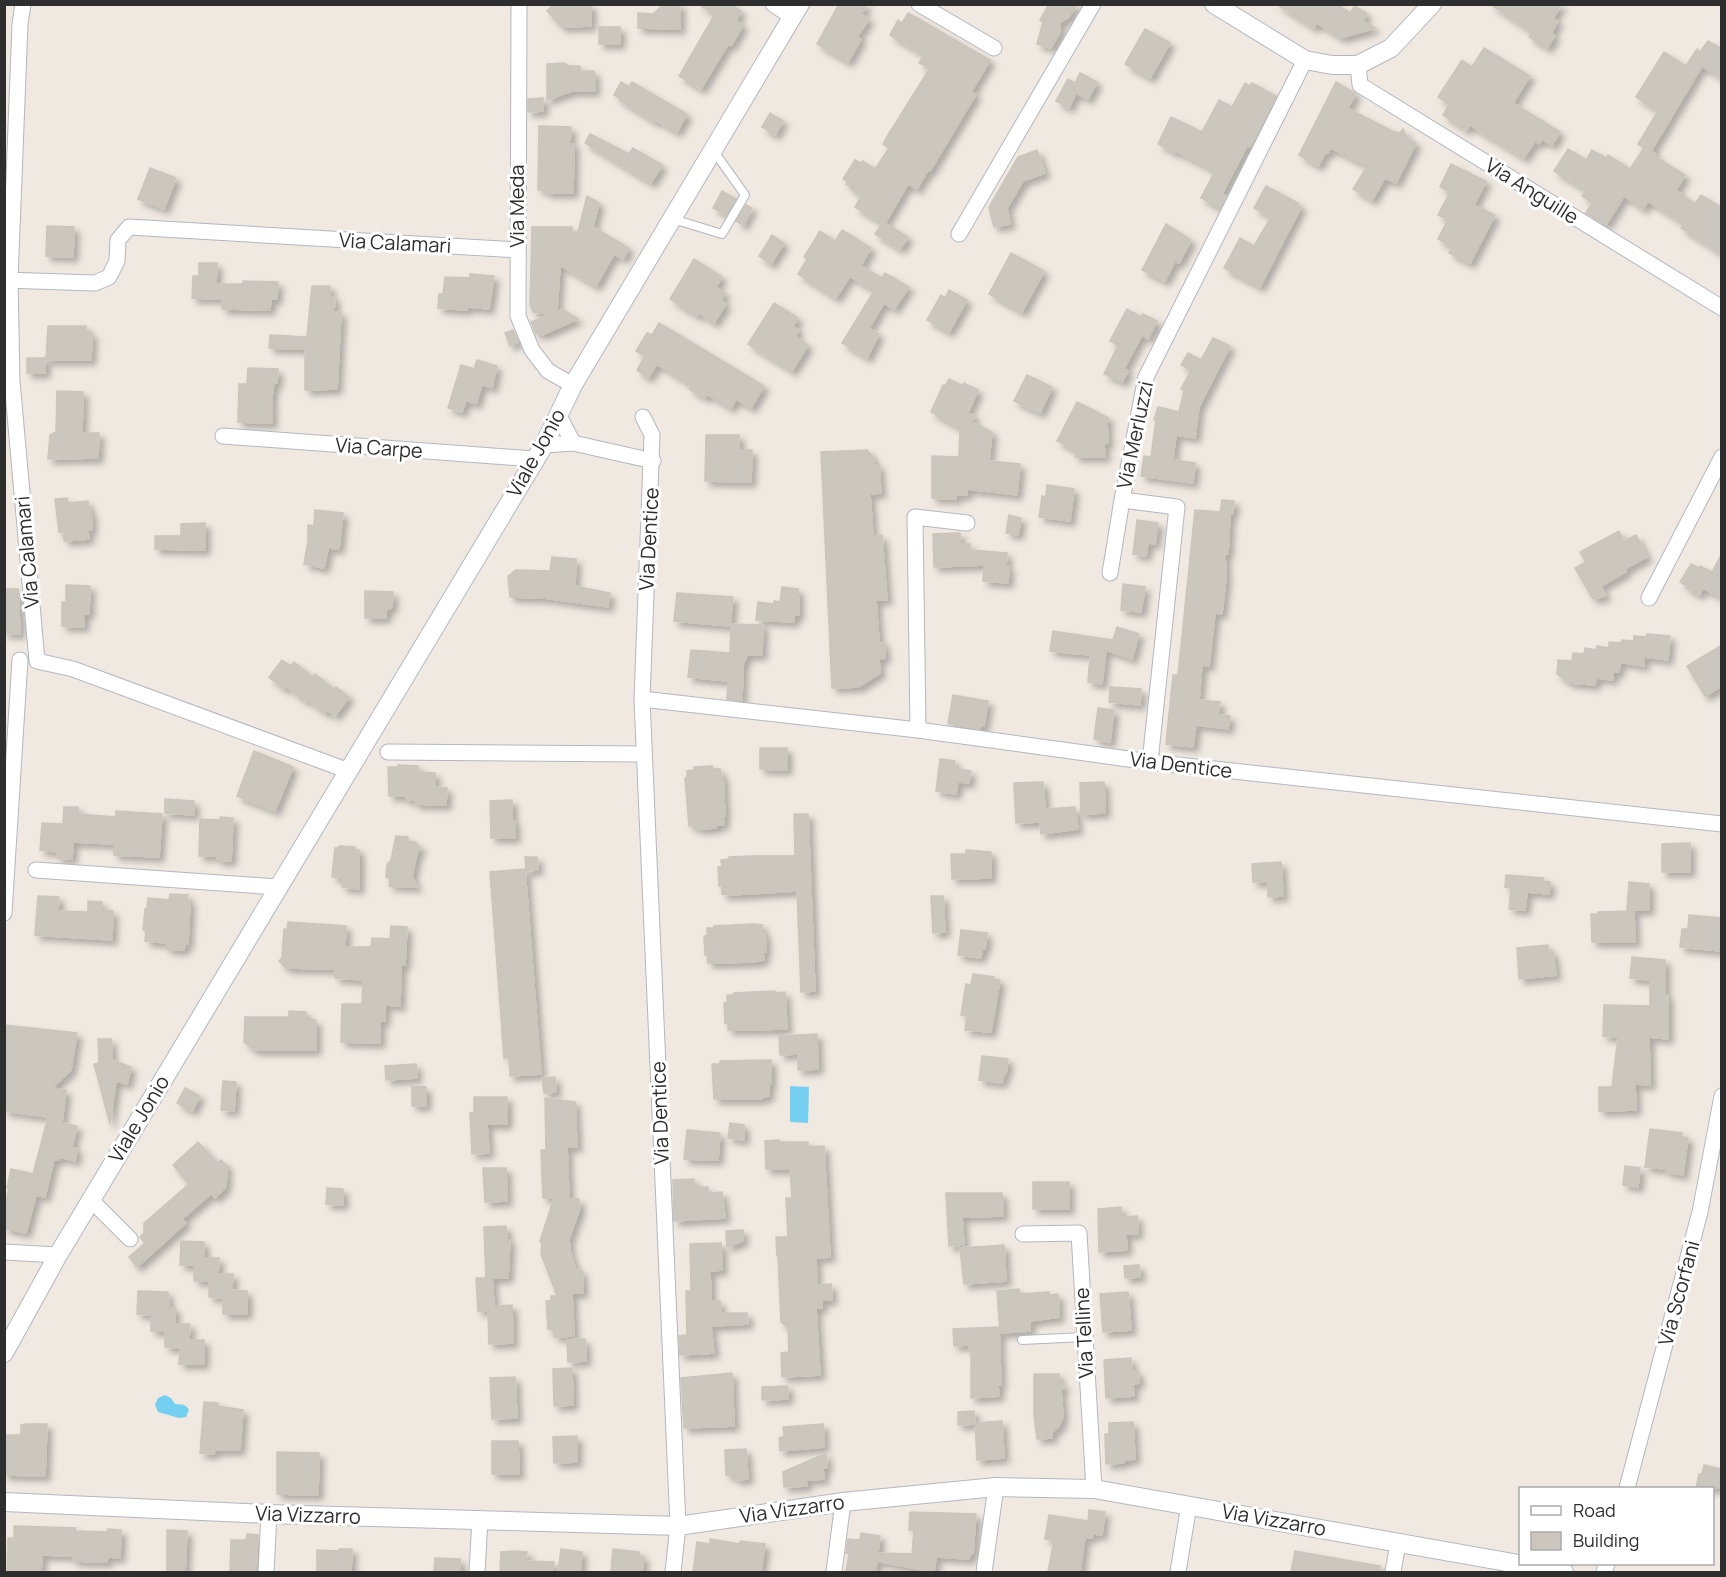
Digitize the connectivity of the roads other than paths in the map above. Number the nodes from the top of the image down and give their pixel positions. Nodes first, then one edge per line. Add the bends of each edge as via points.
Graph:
1 (23, 4) edge
2 (519, 4) edge
3 (773, 4) edge
4 (919, 4) edge
5 (1093, 4) edge
6 (1214, 4) edge
7 (1432, 4) edge
8 (796, 11) edge
9 (994, 48) dead end
10 (1305, 60) junction
11 (1358, 65) junction
12 (713, 150) junction
13 (673, 219) junction
14 (959, 234) dead end
15 (517, 250) junction
16 (7, 280) edge
17 (1722, 308) edge
18 (573, 385) junction
19 (558, 414) junction
20 (643, 417) dead end
21 (223, 436) dead end
22 (573, 443) junction
23 (539, 452) junction
24 (1722, 457) edge
25 (653, 461) junction
26 (1122, 500) junction
27 (967, 523) dead end
28 (1110, 573) dead end
29 (1650, 598) dead end
30 (12, 659) edge
31 (37, 661) junction
32 (642, 699) junction
33 (918, 730) junction
34 (388, 752) dead end
35 (644, 754) junction
36 (1150, 762) junction
37 (349, 771) junction
38 (1722, 824) edge
39 (36, 870) dead end
40 (276, 887) junction
41 (4, 913) edge
42 (1722, 1096) edge
43 (91, 1200) junction
44 (1023, 1234) dead end
45 (130, 1239) dead end
46 (4, 1252) edge
47 (58, 1255) junction
48 (1084, 1337) junction
49 (1022, 1340) dead end
50 (4, 1353) edge
51 (996, 1487) junction
52 (1627, 1487) edge
53 (1094, 1489) junction
54 (8, 1500) edge
55 (843, 1502) junction
56 (1190, 1505) junction
57 (269, 1514) junction
58 (480, 1520) junction
59 (678, 1526) junction
60 (1398, 1543) junction
61 (1509, 1568) edge
62 (266, 1572) edge
63 (477, 1572) edge
64 (673, 1572) edge
65 (834, 1572) edge
66 (984, 1572) edge
67 (1178, 1572) edge
68 (1393, 1572) edge
69 (1564, 1572) edge

1 - 16 street, Via Calamari
2 - 15 street, Via Meda
3 - 8 street, Viale Jonio
4 - 9 street
5 - 14 street
6 - 10 street
7 - 11 street via 1391,48
8 - 12 street, Viale Jonio
10 - 11 street
10 - 26 street, Via Merluzzi via 1146,377
11 - 17 street, Via Anguille via 1360,85
12 - 13 street, Viale Jonio
12 - 13 lane via 745,195 722,234
13 - 18 street, Viale Jonio
15 - 16 street, Via Calamari via 129,227 118,240 117,261 109,277 95,283
15 - 18 street, Via Meda via 518,316 528,342 548,371
16 - 31 street, Via Calamari
18 - 19 street, Viale Jonio
19 - 22 street
19 - 23 street, Viale Jonio
20 - 25 street via 652,435
21 - 23 street, Via Carpe
22 - 23 street, Via Dentice
22 - 25 street, Via Dentice
23 - 37 street, Viale Jonio
24 - 29 street
25 - 32 street, Via Dentice
26 - 28 street
26 - 36 street, Via Merluzzi via 1177,507
27 - 33 street via 915,517
30 - 31 street
30 - 41 street
31 - 37 street via 73,669
32 - 33 street, Via Dentice
32 - 35 street, Via Dentice
33 - 36 street, Via Dentice
34 - 35 street
35 - 59 street, Via Dentice
36 - 38 street, Via Dentice
37 - 40 street, Viale Jonio
39 - 40 street
40 - 43 street, Viale Jonio
42 - 52 street, Via Scorfani via 1700,1212
43 - 45 street
43 - 47 street, Viale Jonio
44 - 48 street, Via Telline via 1079,1233
46 - 47 street
47 - 50 street, Viale Jonio
48 - 49 lane
48 - 53 street, Via Telline
51 - 53 street, Via Vizzarro
51 - 55 street, Via Vizzarro
51 - 66 street
53 - 56 street, Via Vizzarro
54 - 57 street, Via Vizzarro
55 - 59 street, Via Vizzarro
55 - 65 street
56 - 60 street, Via Vizzarro
56 - 67 street
57 - 58 street, Via Vizzarro
57 - 62 street
58 - 59 street, Via Vizzarro
58 - 63 street
59 - 64 street, Via Dentice
60 - 61 street, Via Vizzarro
60 - 68 street
61 - 69 street, Via Vizzarro

